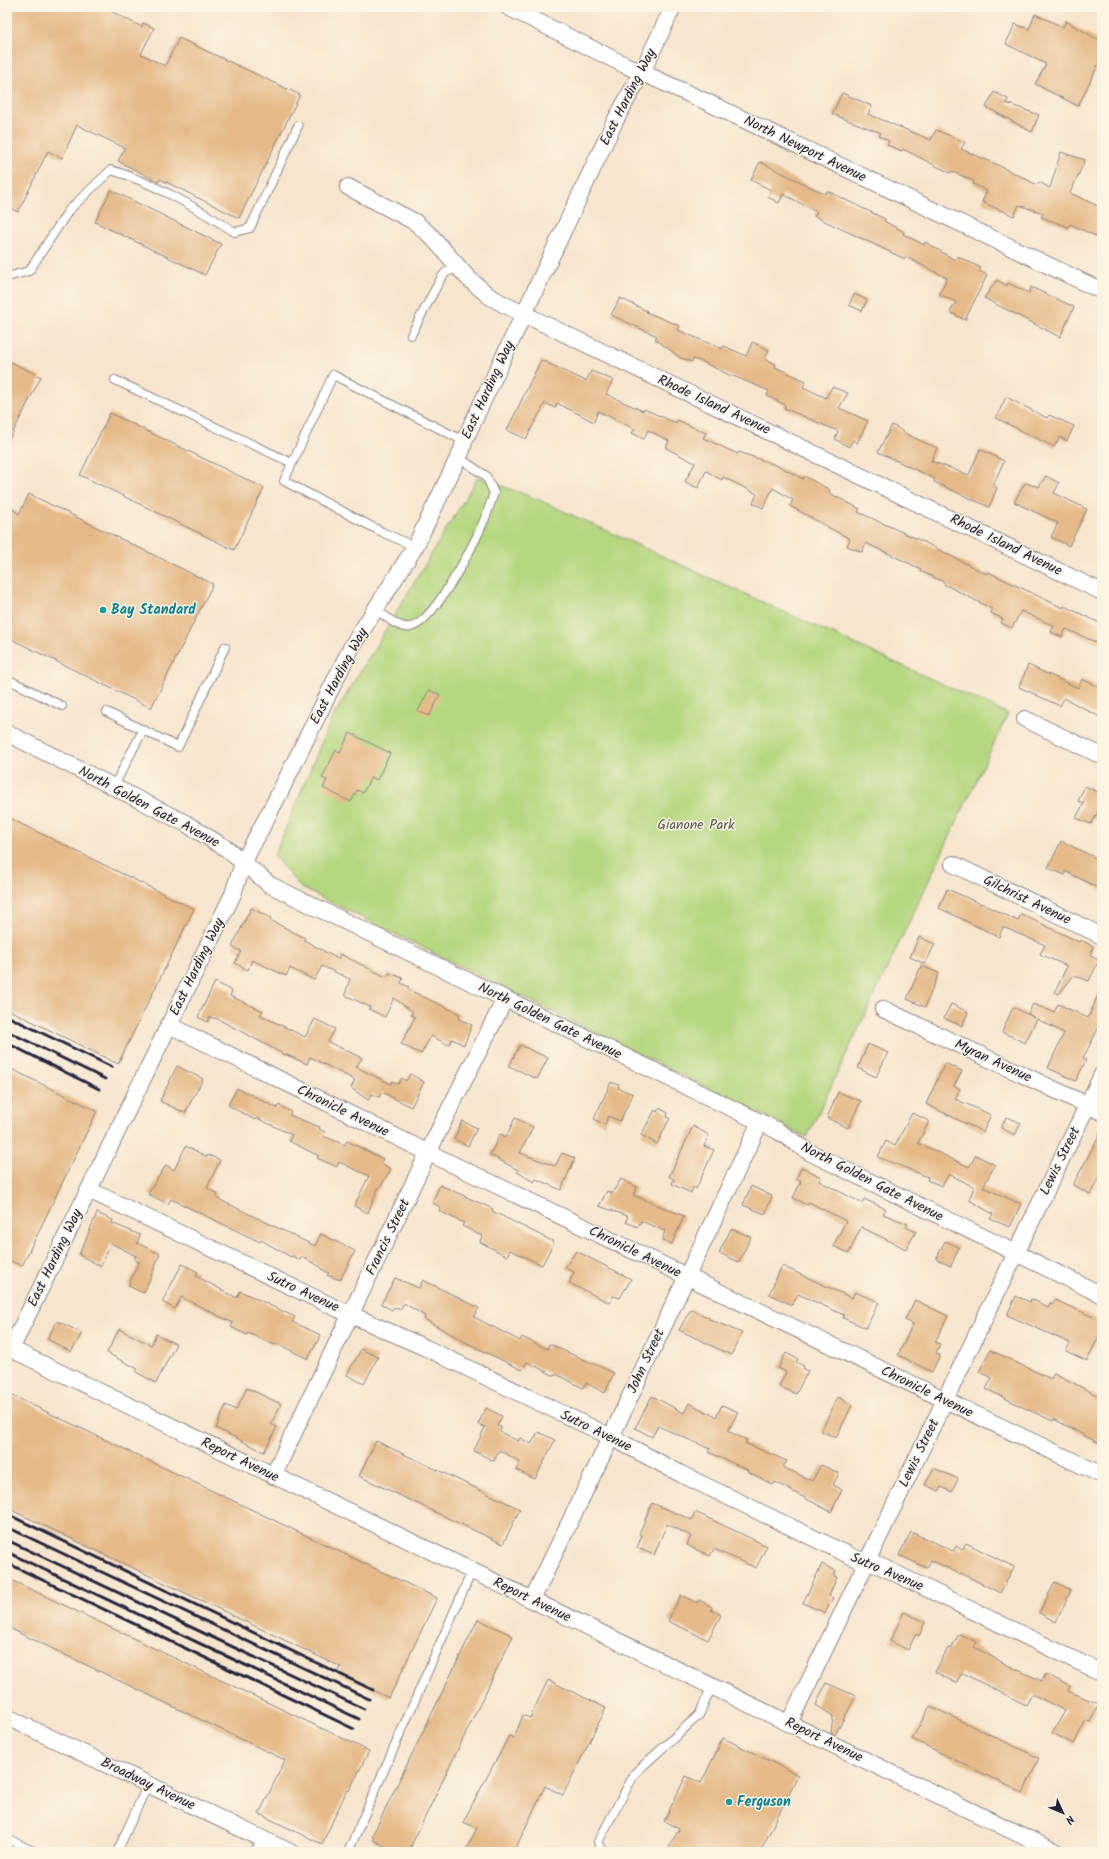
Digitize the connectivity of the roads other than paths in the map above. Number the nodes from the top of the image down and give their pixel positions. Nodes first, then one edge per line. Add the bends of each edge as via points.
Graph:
1 (508, 7) edge
2 (673, 7) edge
3 (642, 72) junction
4 (298, 126) dead end
5 (348, 187) dead end
6 (458, 267) junction
7 (7, 278) edge
8 (1102, 291) edge
9 (523, 315) junction
10 (411, 335) dead end
11 (115, 380) dead end
12 (464, 441) junction
13 (458, 457) junction
14 (292, 463) junction
15 (415, 547) junction
16 (1102, 592) edge
17 (375, 609) junction
18 (225, 647) dead end
19 (7, 679) edge
20 (62, 706) dead end
21 (107, 712) dead end
22 (1024, 719) dead end
23 (143, 730) junction
24 (7, 733) edge
25 (1102, 756) edge
26 (114, 786) junction
27 (243, 863) junction
28 (953, 864) dead end
29 (1102, 936) edge
30 (505, 999) junction
31 (883, 1009) dead end
32 (169, 1025) junction
33 (1102, 1075) edge
34 (1095, 1109) edge
35 (760, 1122) junction
36 (429, 1152) junction
37 (89, 1190) junction
38 (1015, 1252) junction
39 (686, 1276) junction
40 (1102, 1295) edge
41 (351, 1315) junction
42 (9, 1348) edge
43 (945, 1400) junction
44 (611, 1437) junction
45 (1102, 1475) edge
46 (273, 1476) junction
47 (867, 1562) junction
48 (472, 1571) junction
49 (532, 1600) junction
50 (1102, 1673) edge
51 (712, 1686) junction
52 (7, 1716) edge
53 (789, 1723) junction
54 (148, 1784) junction
55 (7, 1839) edge
56 (258, 1845) edge
57 (35, 1852) edge
58 (117, 1852) edge
59 (290, 1852) edge
60 (348, 1852) edge
61 (604, 1852) edge
62 (1056, 1852) edge

1 - 3 street, North Newport Avenue
2 - 3 street, East Harding Way
3 - 8 street, North Newport Avenue
3 - 9 street, East Harding Way via 615,121
4 - 7 lane via 250,228 235,232 203,212 133,177 111,170 69,210 29,271
5 - 6 street, Rhode Island Avenue via 415,222
6 - 9 street, Rhode Island Avenue via 490,296
6 - 10 lane via 445,273 441,278
9 - 12 street, East Harding Way
9 - 16 street, Rhode Island Avenue
11 - 14 lane
12 - 13 street, East Harding Way
12 - 14 lane via 333,375
13 - 15 street, East Harding Way
13 - 17 lane via 486,476 494,493 483,524 458,573 435,608 410,627 399,626
14 - 15 lane via 284,481
15 - 17 street, East Harding Way
17 - 27 street, East Harding Way via 352,646 280,794
18 - 23 lane via 178,746
19 - 20 lane
21 - 23 lane
22 - 25 street
23 - 26 lane
24 - 26 street, North Golden Gate Avenue
26 - 27 street, North Golden Gate Avenue via 185,823 227,849
27 - 30 street, North Golden Gate Avenue via 270,885
27 - 32 street, East Harding Way via 233,894
28 - 29 street, Gilchrist Avenue
30 - 35 street, North Golden Gate Avenue
30 - 36 street, Francis Street
31 - 34 street, Myran Avenue
32 - 36 street, Chronicle Avenue
32 - 37 street, East Harding Way
33 - 34 street, Lewis Street
34 - 38 street, Lewis Street
35 - 38 street, North Golden Gate Avenue via 809,1152
35 - 39 street, John Street
36 - 39 street, Chronicle Avenue
36 - 41 street, Francis Street
37 - 41 street, Sutro Avenue
37 - 42 street, East Harding Way
38 - 40 street, North Golden Gate Avenue
38 - 43 street, Lewis Street
39 - 43 street, Chronicle Avenue
39 - 44 street, John Street
41 - 44 street, Sutro Avenue
41 - 46 street, Francis Street
42 - 46 street, Report Avenue
43 - 45 street, Chronicle Avenue
43 - 47 street, Lewis Street
44 - 47 street, Sutro Avenue
44 - 49 street, John Street
46 - 48 street, Report Avenue
47 - 50 street, Sutro Avenue
47 - 53 street, Lewis Street
48 - 49 street, Report Avenue
48 - 60 lane
49 - 51 street, Report Avenue
51 - 53 street, Report Avenue
51 - 61 lane via 699,1715 635,1773 598,1842
52 - 54 street, Broadway Avenue
53 - 62 street, Report Avenue
54 - 56 street, Broadway Avenue
54 - 58 lane
55 - 57 lane
56 - 59 street, Broadway Avenue

